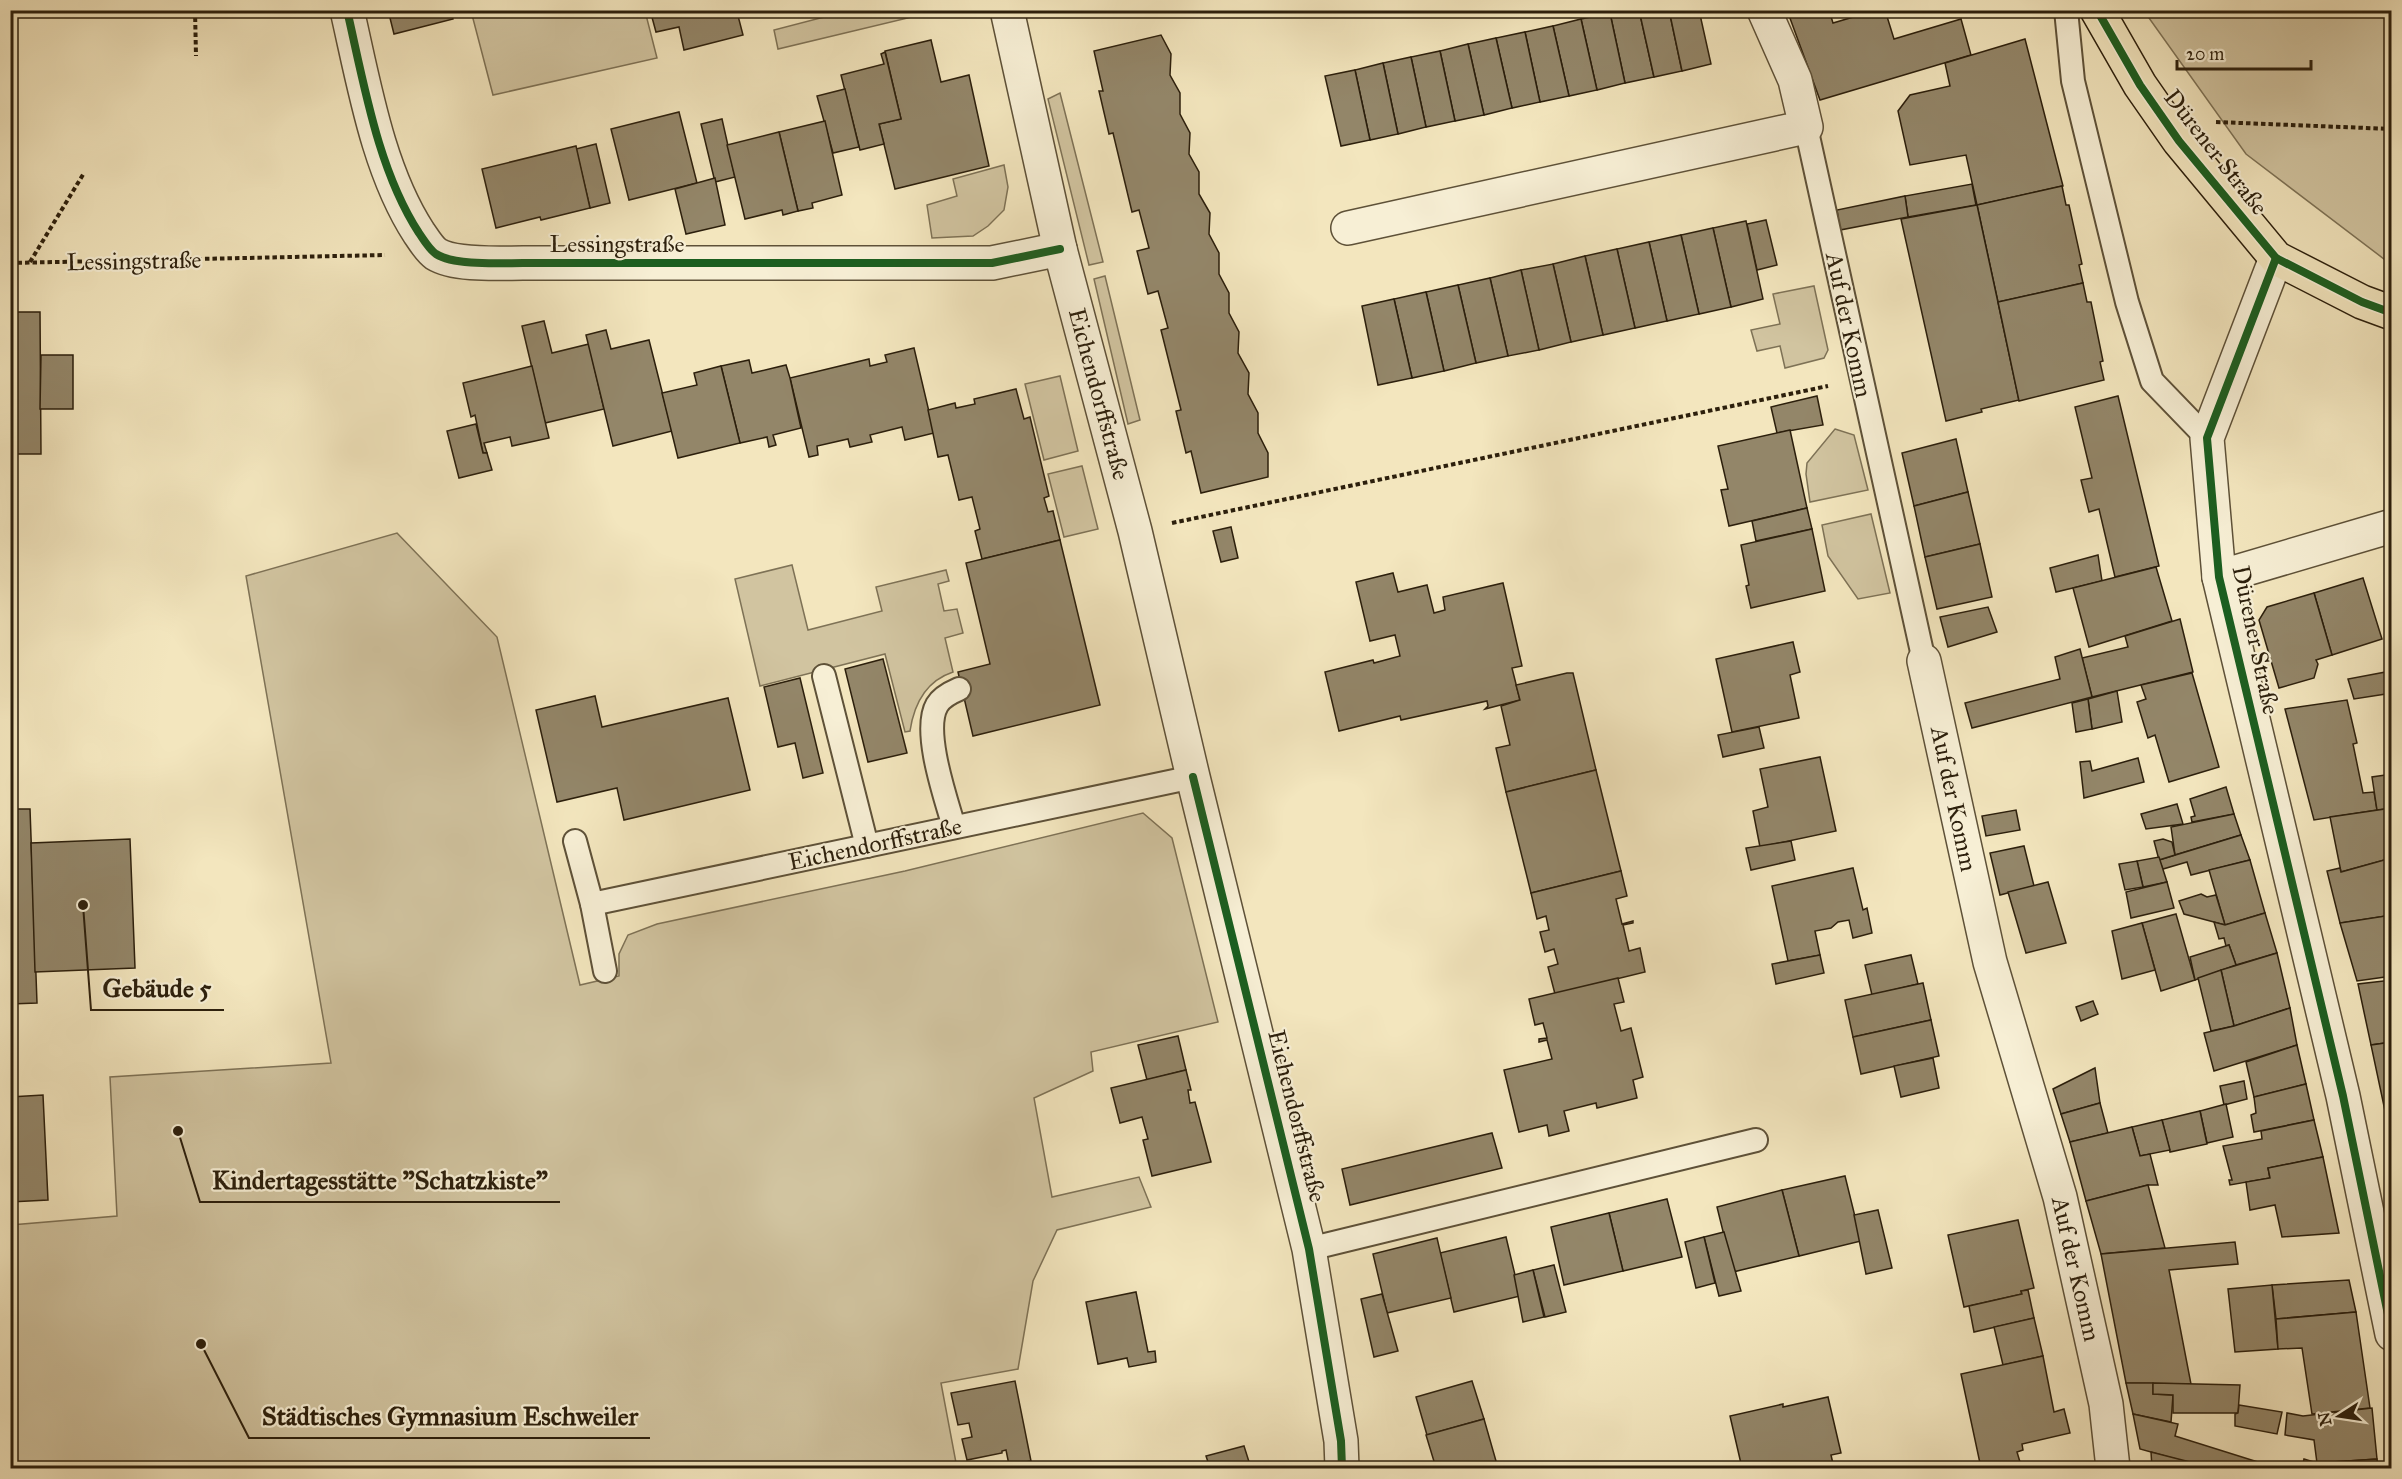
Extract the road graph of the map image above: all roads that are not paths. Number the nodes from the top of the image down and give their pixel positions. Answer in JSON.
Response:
{"nodes":[{"id":1,"x":347,"y":10,"type":"edge"},
{"id":2,"x":1007,"y":10,"type":"edge"},
{"id":3,"x":1764,"y":10,"type":"edge"},
{"id":4,"x":2066,"y":10,"type":"edge"},
{"id":5,"x":2097,"y":10,"type":"edge"},
{"id":6,"x":1806,"y":127,"type":"junction"},
{"id":7,"x":1348,"y":228,"type":"dead end"},
{"id":8,"x":1060,"y":249,"type":"junction"},
{"id":9,"x":2276,"y":258,"type":"junction"},
{"id":10,"x":2391,"y":313,"type":"edge"},
{"id":11,"x":2207,"y":438,"type":"junction"},
{"id":12,"x":2391,"y":526,"type":"edge"},
{"id":13,"x":2219,"y":577,"type":"junction"},
{"id":14,"x":1924,"y":661,"type":"joint"},
{"id":15,"x":824,"y":676,"type":"dead end"},
{"id":16,"x":959,"y":690,"type":"dead end"},
{"id":17,"x":1192,"y":777,"type":"junction"},
{"id":18,"x":954,"y":828,"type":"junction"},
{"id":19,"x":575,"y":841,"type":"dead end"},
{"id":20,"x":867,"y":846,"type":"junction"},
{"id":21,"x":592,"y":904,"type":"junction"},
{"id":22,"x":605,"y":971,"type":"dead end"},
{"id":23,"x":1756,"y":1140,"type":"dead end"},
{"id":24,"x":1310,"y":1249,"type":"junction"},
{"id":25,"x":2391,"y":1334,"type":"edge"},
{"id":26,"x":1342,"y":1468,"type":"edge"},
{"id":27,"x":2113,"y":1468,"type":"edge"}],
"edges":[{"from":1,"to":8,"type":"street","name":"Lessingstraße"},
{"from":2,"to":8,"type":"street","name":"Eichendorffstraße"},
{"from":3,"to":6,"type":"street","name":"Auf der Komm"},
{"from":4,"to":11,"type":"lane"},
{"from":5,"to":9,"type":"main road","name":"Dürener Straße"},
{"from":6,"to":7,"type":"street"},
{"from":6,"to":14,"type":"lane","name":"Auf der Komm"},
{"from":8,"to":17,"type":"street","name":"Eichendorffstraße"},
{"from":9,"to":10,"type":"main road"},
{"from":9,"to":11,"type":"street","name":"Dürener Straße"},
{"from":11,"to":13,"type":"street","name":"Dürener Straße"},
{"from":12,"to":13,"type":"street"},
{"from":13,"to":25,"type":"street","name":"Dürener Straße"},
{"from":14,"to":27,"type":"street","name":"Auf der Komm"},
{"from":15,"to":20,"type":"lane"},
{"from":16,"to":18,"type":"lane"},
{"from":17,"to":18,"type":"lane","name":"Eichendorffstraße"},
{"from":17,"to":24,"type":"street","name":"Eichendorffstraße"},
{"from":18,"to":20,"type":"lane","name":"Eichendorffstraße"},
{"from":19,"to":21,"type":"lane"},
{"from":20,"to":21,"type":"lane","name":"Eichendorffstraße"},
{"from":21,"to":22,"type":"lane"},
{"from":23,"to":24,"type":"lane"},
{"from":24,"to":26,"type":"street","name":"Eichendorffstraße"}]}
